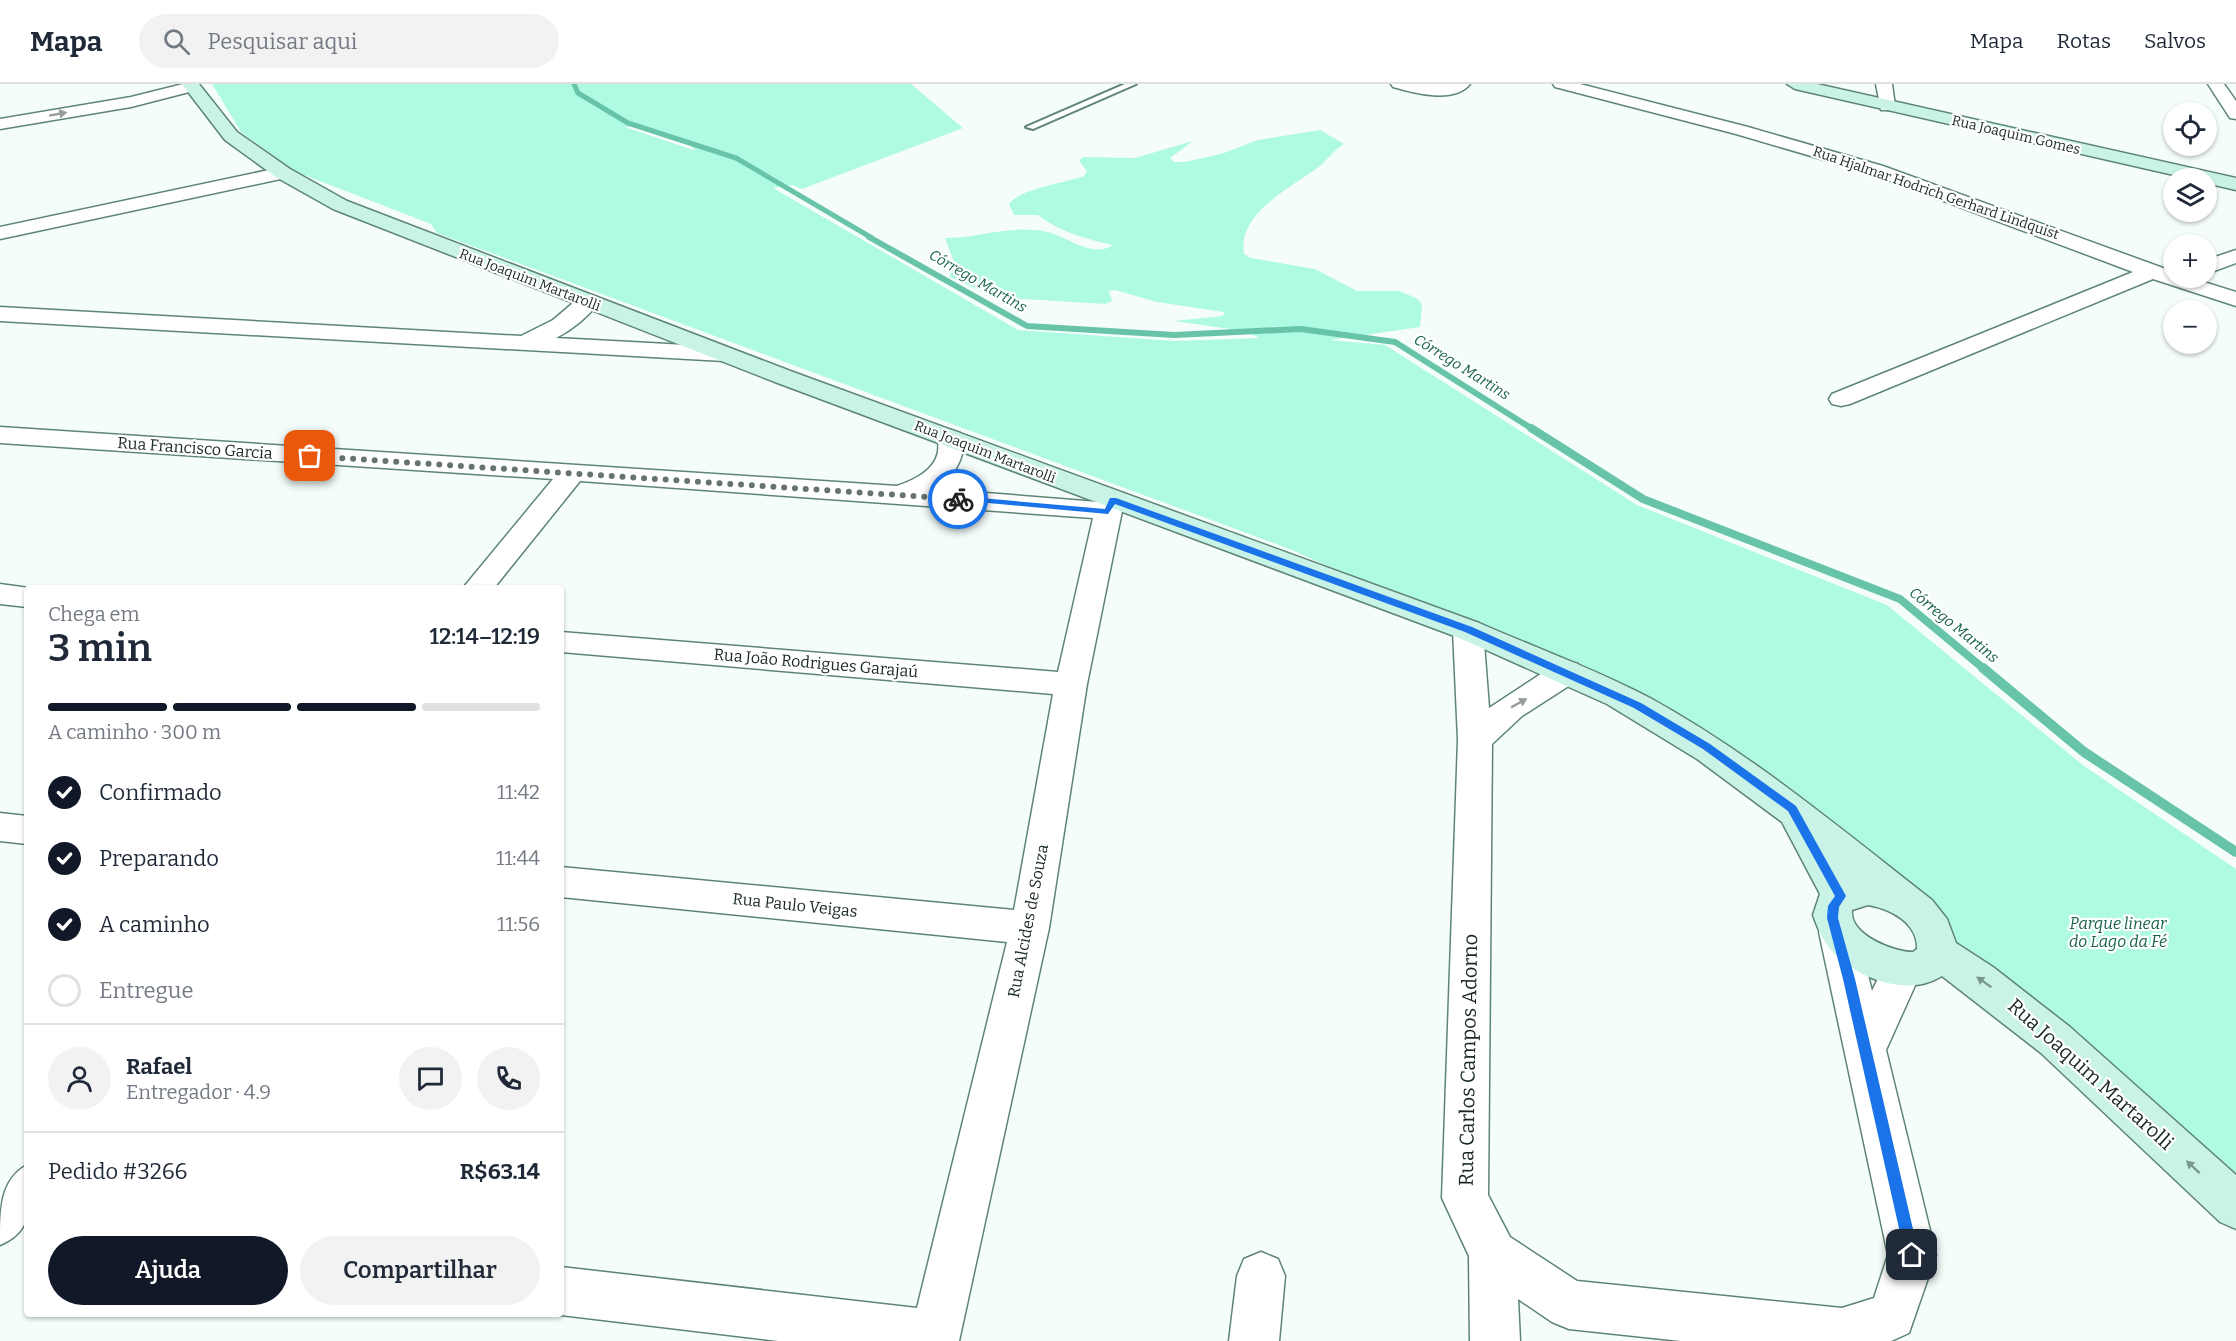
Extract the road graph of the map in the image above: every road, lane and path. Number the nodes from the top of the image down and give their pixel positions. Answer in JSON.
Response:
{"nodes":[{"id":1,"x":1132,"y":84,"type":"edge"},
{"id":2,"x":1399,"y":84,"type":"edge"},
{"id":3,"x":1462,"y":84,"type":"edge"},
{"id":4,"x":1562,"y":84,"type":"edge"},
{"id":5,"x":1795,"y":84,"type":"edge"},
{"id":6,"x":1884,"y":84,"type":"edge"},
{"id":7,"x":2216,"y":84,"type":"edge"},
{"id":8,"x":191,"y":86,"type":"edge"},
{"id":9,"x":1887,"y":106,"type":"junction"},
{"id":10,"x":2236,"y":114,"type":"edge"},
{"id":11,"x":0,"y":124,"type":"edge"},
{"id":12,"x":1030,"y":127,"type":"dead end"},
{"id":13,"x":283,"y":174,"type":"junction"},
{"id":14,"x":2236,"y":184,"type":"edge"},
{"id":15,"x":0,"y":233,"type":"edge"},
{"id":16,"x":2236,"y":256,"type":"edge"},
{"id":17,"x":2217,"y":264,"type":"edge"},
{"id":18,"x":2163,"y":275,"type":"edge"},
{"id":19,"x":2163,"y":277,"type":"edge"},
{"id":20,"x":2204,"y":288,"type":"edge"},
{"id":21,"x":2236,"y":298,"type":"edge"},
{"id":22,"x":588,"y":302,"type":"junction"},
{"id":23,"x":0,"y":314,"type":"edge"},
{"id":24,"x":34,"y":316,"type":"junction"},
{"id":25,"x":0,"y":338,"type":"edge"},
{"id":26,"x":525,"y":343,"type":"junction"},
{"id":27,"x":724,"y":354,"type":"junction"},
{"id":28,"x":1841,"y":399,"type":"dead end"},
{"id":29,"x":0,"y":435,"type":"edge"},
{"id":30,"x":951,"y":438,"type":"junction"},
{"id":31,"x":572,"y":474,"type":"junction"},
{"id":32,"x":899,"y":494,"type":"junction"},
{"id":33,"x":1110,"y":506,"type":"junction"},
{"id":34,"x":480,"y":585,"type":"edge"},
{"id":35,"x":0,"y":594,"type":"edge"},
{"id":36,"x":24,"y":597,"type":"edge"},
{"id":37,"x":1468,"y":630,"type":"junction"},
{"id":38,"x":564,"y":642,"type":"edge"},
{"id":39,"x":1567,"y":672,"type":"junction"},
{"id":40,"x":1071,"y":684,"type":"junction"},
{"id":41,"x":1475,"y":740,"type":"junction"},
{"id":42,"x":1792,"y":808,"type":"junction"},
{"id":43,"x":0,"y":827,"type":"edge"},
{"id":44,"x":24,"y":830,"type":"edge"},
{"id":45,"x":564,"y":882,"type":"edge"},
{"id":46,"x":1904,"y":900,"type":"junction"},
{"id":47,"x":1839,"y":914,"type":"junction"},
{"id":48,"x":1030,"y":928,"type":"junction"},
{"id":49,"x":1920,"y":961,"type":"junction"},
{"id":50,"x":1866,"y":1048,"type":"junction"},
{"id":51,"x":24,"y":1191,"type":"edge"},
{"id":52,"x":2236,"y":1206,"type":"edge"},
{"id":53,"x":0,"y":1223,"type":"edge"},
{"id":54,"x":24,"y":1227,"type":"edge"},
{"id":55,"x":1493,"y":1254,"type":"junction"},
{"id":56,"x":1262,"y":1276,"type":"dead end"},
{"id":57,"x":564,"y":1291,"type":"edge"},
{"id":58,"x":935,"y":1338,"type":"edge"},
{"id":59,"x":1254,"y":1341,"type":"edge"},
{"id":60,"x":1495,"y":1341,"type":"edge"}],
"edges":[{"from":1,"to":12,"type":"lane"},
{"from":2,"to":3,"type":"street"},
{"from":4,"to":18,"type":"street","name":"Rua Hjalmar Hodrich Gerhard Lindquist"},
{"from":5,"to":9,"type":"street","name":"Rua Joaquim Gomes"},
{"from":6,"to":9,"type":"street"},
{"from":7,"to":10,"type":"street"},
{"from":11,"to":8,"type":"street","one_way":true},
{"from":8,"to":13,"type":"street","name":"Rua Joaquim Martarolli"},
{"from":9,"to":14,"type":"street","name":"Rua Joaquim Gomes"},
{"from":13,"to":15,"type":"street"},
{"from":13,"to":22,"type":"street","name":"Rua Joaquim Martarolli"},
{"from":16,"to":17,"type":"street"},
{"from":19,"to":28,"type":"street"},
{"from":20,"to":21,"type":"street","name":"Rua Hjalmar Hodrich Gerhard Lindquist"},
{"from":22,"to":26,"type":"street"},
{"from":22,"to":27,"type":"street","name":"Rua Joaquim Martarolli"},
{"from":23,"to":24,"type":"street"},
{"from":24,"to":25,"type":"street"},
{"from":24,"to":26,"type":"street"},
{"from":26,"to":27,"type":"street"},
{"from":27,"to":30,"type":"street","name":"Rua Joaquim Martarolli"},
{"from":29,"to":31,"type":"street","name":"Rua Francisco Garcia"},
{"from":30,"to":32,"type":"street"},
{"from":30,"to":33,"type":"street","name":"Rua Joaquim Martarolli"},
{"from":31,"to":32,"type":"street","name":"Rua Francisco Garcia"},
{"from":31,"to":34,"type":"street"},
{"from":32,"to":33,"type":"street","name":"Rua Francisco Garcia"},
{"from":33,"to":37,"type":"street","name":"Rua Joaquim Martarolli"},
{"from":33,"to":40,"type":"street","name":"Rua Alcides de Souza"},
{"from":35,"to":36,"type":"street"},
{"from":37,"to":39,"type":"street","name":"Rua Joaquim Martarolli"},
{"from":37,"to":41,"type":"street","name":"Rua Carlos Campos Adorno"},
{"from":38,"to":40,"type":"street","name":"Rua João Rodrigues Garajaú"},
{"from":41,"to":39,"type":"street","one_way":true},
{"from":39,"to":42,"type":"street","name":"Rua Joaquim Martarolli"},
{"from":40,"to":48,"type":"street","name":"Rua Alcides de Souza"},
{"from":41,"to":55,"type":"street","name":"Rua Carlos Campos Adorno"},
{"from":42,"to":46,"type":"street","name":"Rua Joaquim Martarolli"},
{"from":42,"to":47,"type":"street","name":"Rua Joaquim Martarolli"},
{"from":43,"to":44,"type":"street"},
{"from":45,"to":48,"type":"street","name":"Rua Paulo Veigas"},
{"from":46,"to":47,"type":"street"},
{"from":46,"to":49,"type":"street"},
{"from":47,"to":49,"type":"street"},
{"from":47,"to":50,"type":"street","name":"Rua Carlos Campos Adorno"},
{"from":48,"to":58,"type":"street","name":"Rua Alcides de Souza"},
{"from":49,"to":50,"type":"street"},
{"from":52,"to":49,"type":"street","name":"Rua Joaquim Martarolli","one_way":true},
{"from":50,"to":55,"type":"street","name":"Rua Carlos Campos Adorno"},
{"from":51,"to":53,"type":"street"},
{"from":53,"to":54,"type":"street"},
{"from":55,"to":60,"type":"street"},
{"from":56,"to":59,"type":"street"},
{"from":57,"to":58,"type":"street"}]}
